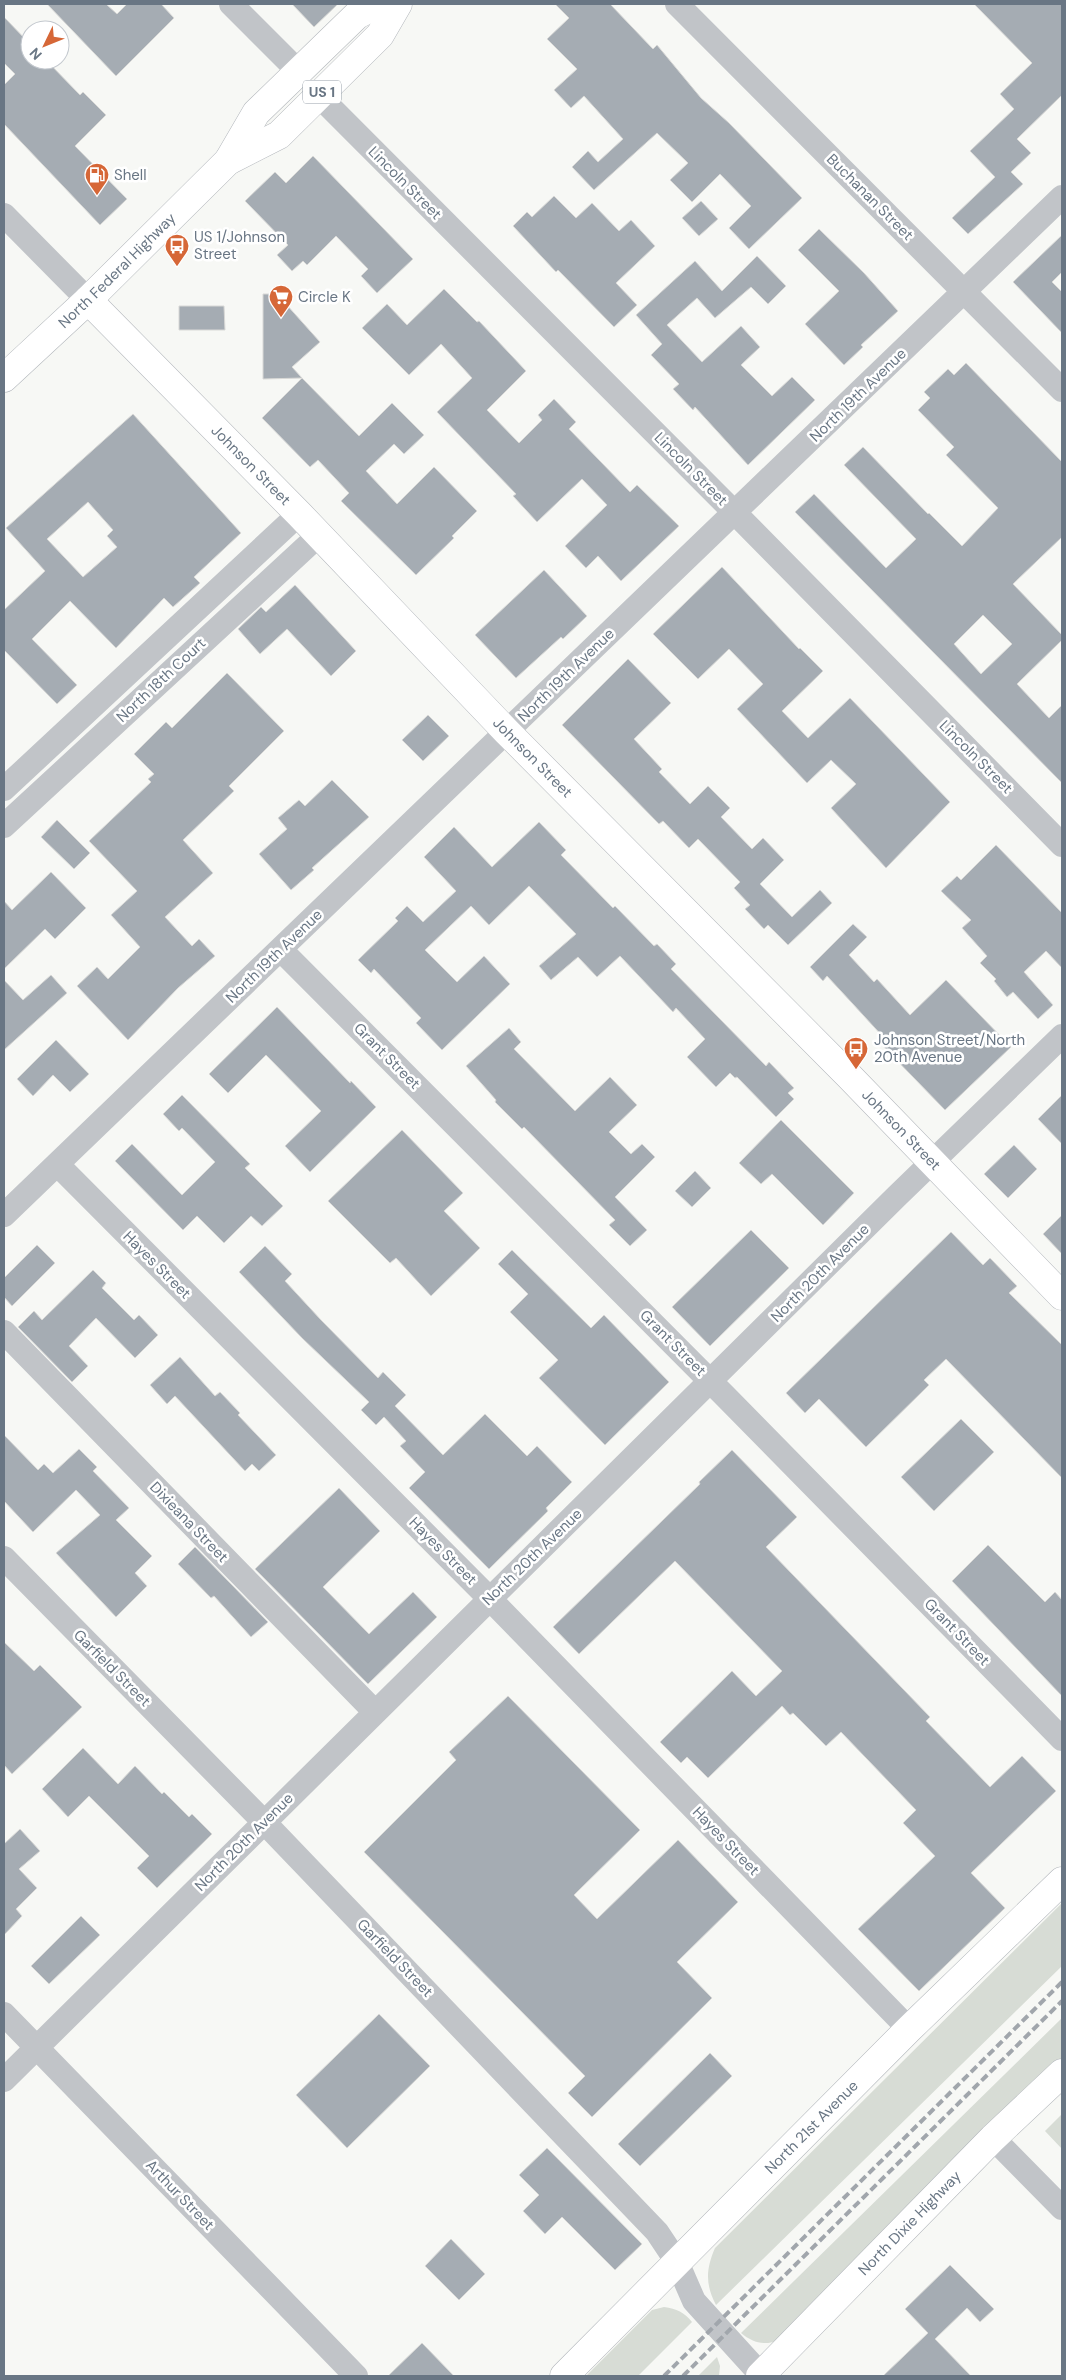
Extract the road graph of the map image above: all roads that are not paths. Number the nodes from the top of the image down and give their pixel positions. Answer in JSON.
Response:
{"nodes":[{"id":1,"x":231,"y":4,"type":"edge"},
{"id":2,"x":378,"y":4,"type":"edge"},
{"id":3,"x":398,"y":4,"type":"edge"},
{"id":4,"x":677,"y":4,"type":"edge"},
{"id":5,"x":299,"y":72,"type":"junction"},
{"id":6,"x":318,"y":96,"type":"junction"},
{"id":7,"x":228,"y":161,"type":"junction"},
{"id":8,"x":1062,"y":197,"type":"edge"},
{"id":9,"x":4,"y":216,"type":"edge"},
{"id":10,"x":966,"y":292,"type":"junction"},
{"id":11,"x":88,"y":300,"type":"junction"},
{"id":12,"x":4,"y":378,"type":"edge"},
{"id":13,"x":1062,"y":390,"type":"edge"},
{"id":14,"x":735,"y":513,"type":"junction"},
{"id":15,"x":299,"y":514,"type":"junction"},
{"id":16,"x":319,"y":535,"type":"junction"},
{"id":17,"x":507,"y":732,"type":"junction"},
{"id":18,"x":4,"y":789,"type":"edge"},
{"id":19,"x":4,"y":826,"type":"edge"},
{"id":20,"x":1062,"y":845,"type":"edge"},
{"id":21,"x":282,"y":950,"type":"junction"},
{"id":22,"x":1062,"y":1036,"type":"edge"},
{"id":23,"x":932,"y":1162,"type":"junction"},
{"id":24,"x":57,"y":1164,"type":"junction"},
{"id":25,"x":4,"y":1215,"type":"edge"},
{"id":26,"x":1062,"y":1296,"type":"edge"},
{"id":27,"x":4,"y":1332,"type":"edge"},
{"id":28,"x":711,"y":1382,"type":"junction"},
{"id":29,"x":4,"y":1558,"type":"edge"},
{"id":30,"x":489,"y":1598,"type":"junction"},
{"id":31,"x":375,"y":1712,"type":"junction"},
{"id":32,"x":1062,"y":1739,"type":"edge"},
{"id":33,"x":264,"y":1822,"type":"junction"},
{"id":34,"x":1062,"y":1881,"type":"edge"},
{"id":35,"x":4,"y":2014,"type":"edge"},
{"id":36,"x":909,"y":2029,"type":"junction"},
{"id":37,"x":36,"y":2048,"type":"junction"},
{"id":38,"x":1062,"y":2073,"type":"edge"},
{"id":39,"x":4,"y":2080,"type":"edge"},
{"id":40,"x":993,"y":2138,"type":"junction"},
{"id":41,"x":1062,"y":2208,"type":"edge"},
{"id":42,"x":677,"y":2262,"type":"junction"},
{"id":43,"x":356,"y":2376,"type":"edge"},
{"id":44,"x":564,"y":2376,"type":"edge"},
{"id":45,"x":761,"y":2376,"type":"edge"}],
"edges":[{"from":1,"to":5,"type":"street"},
{"from":2,"to":5,"type":"main road","name":"North Federal Highway","number":"US 1"},
{"from":3,"to":6,"type":"main road","name":"North Federal Highway","number":"US 1"},
{"from":4,"to":10,"type":"street","name":"Buchanan Street"},
{"from":5,"to":7,"type":"main road","name":"North Federal Highway","number":"US 1"},
{"from":6,"to":7,"type":"main road","name":"North Federal Highway","number":"US 1"},
{"from":6,"to":14,"type":"street","name":"Lincoln Street"},
{"from":7,"to":11,"type":"main road","name":"North Federal Highway","number":"US 1"},
{"from":8,"to":10,"type":"street","name":"North 19th Avenue"},
{"from":9,"to":11,"type":"street","name":"Johnson Street"},
{"from":10,"to":13,"type":"street","name":"Buchanan Street"},
{"from":10,"to":14,"type":"street","name":"North 19th Avenue"},
{"from":11,"to":12,"type":"main road","name":"North Federal Highway","number":"US 1"},
{"from":11,"to":15,"type":"main road","name":"Johnson Street"},
{"from":14,"to":17,"type":"street","name":"North 19th Avenue"},
{"from":14,"to":20,"type":"street","name":"Lincoln Street"},
{"from":15,"to":16,"type":"main road","name":"Johnson Street"},
{"from":15,"to":18,"type":"street","name":"North 18th Court"},
{"from":16,"to":17,"type":"main road","name":"Johnson Street"},
{"from":16,"to":19,"type":"street","name":"North 18th Court"},
{"from":17,"to":21,"type":"street","name":"North 19th Avenue"},
{"from":17,"to":23,"type":"main road","name":"Johnson Street"},
{"from":21,"to":24,"type":"street","name":"North 19th Avenue"},
{"from":21,"to":28,"type":"street","name":"Grant Street"},
{"from":22,"to":23,"type":"street","name":"North 20th Avenue"},
{"from":23,"to":26,"type":"main road","name":"Johnson Street"},
{"from":23,"to":28,"type":"street","name":"North 20th Avenue"},
{"from":24,"to":25,"type":"street","name":"North 19th Avenue"},
{"from":24,"to":30,"type":"street","name":"Hayes Street"},
{"from":27,"to":31,"type":"street","name":"Dixieana Street"},
{"from":28,"to":30,"type":"street","name":"North 20th Avenue"},
{"from":28,"to":32,"type":"street","name":"Grant Street"},
{"from":29,"to":33,"type":"street","name":"Garfield Street"},
{"from":30,"to":31,"type":"street","name":"North 20th Avenue"},
{"from":30,"to":36,"type":"street","name":"Hayes Street"},
{"from":31,"to":33,"type":"street","name":"North 20th Avenue"},
{"from":33,"to":37,"type":"street","name":"North 20th Avenue"},
{"from":33,"to":42,"type":"street","name":"Garfield Street"},
{"from":34,"to":36,"type":"main road","name":"North 21st Avenue"},
{"from":35,"to":37,"type":"street","name":"Arthur Street"},
{"from":36,"to":42,"type":"main road","name":"North 21st Avenue"},
{"from":37,"to":39,"type":"street","name":"North 20th Avenue"},
{"from":37,"to":43,"type":"street","name":"Arthur Street"},
{"from":38,"to":40,"type":"main road","name":"North Dixie Highway"},
{"from":40,"to":41,"type":"street"},
{"from":40,"to":45,"type":"main road","name":"North Dixie Highway"},
{"from":42,"to":44,"type":"main road","name":"North 21st Avenue"},
{"from":42,"to":45,"type":"street","name":"Garfield Street"}]}
